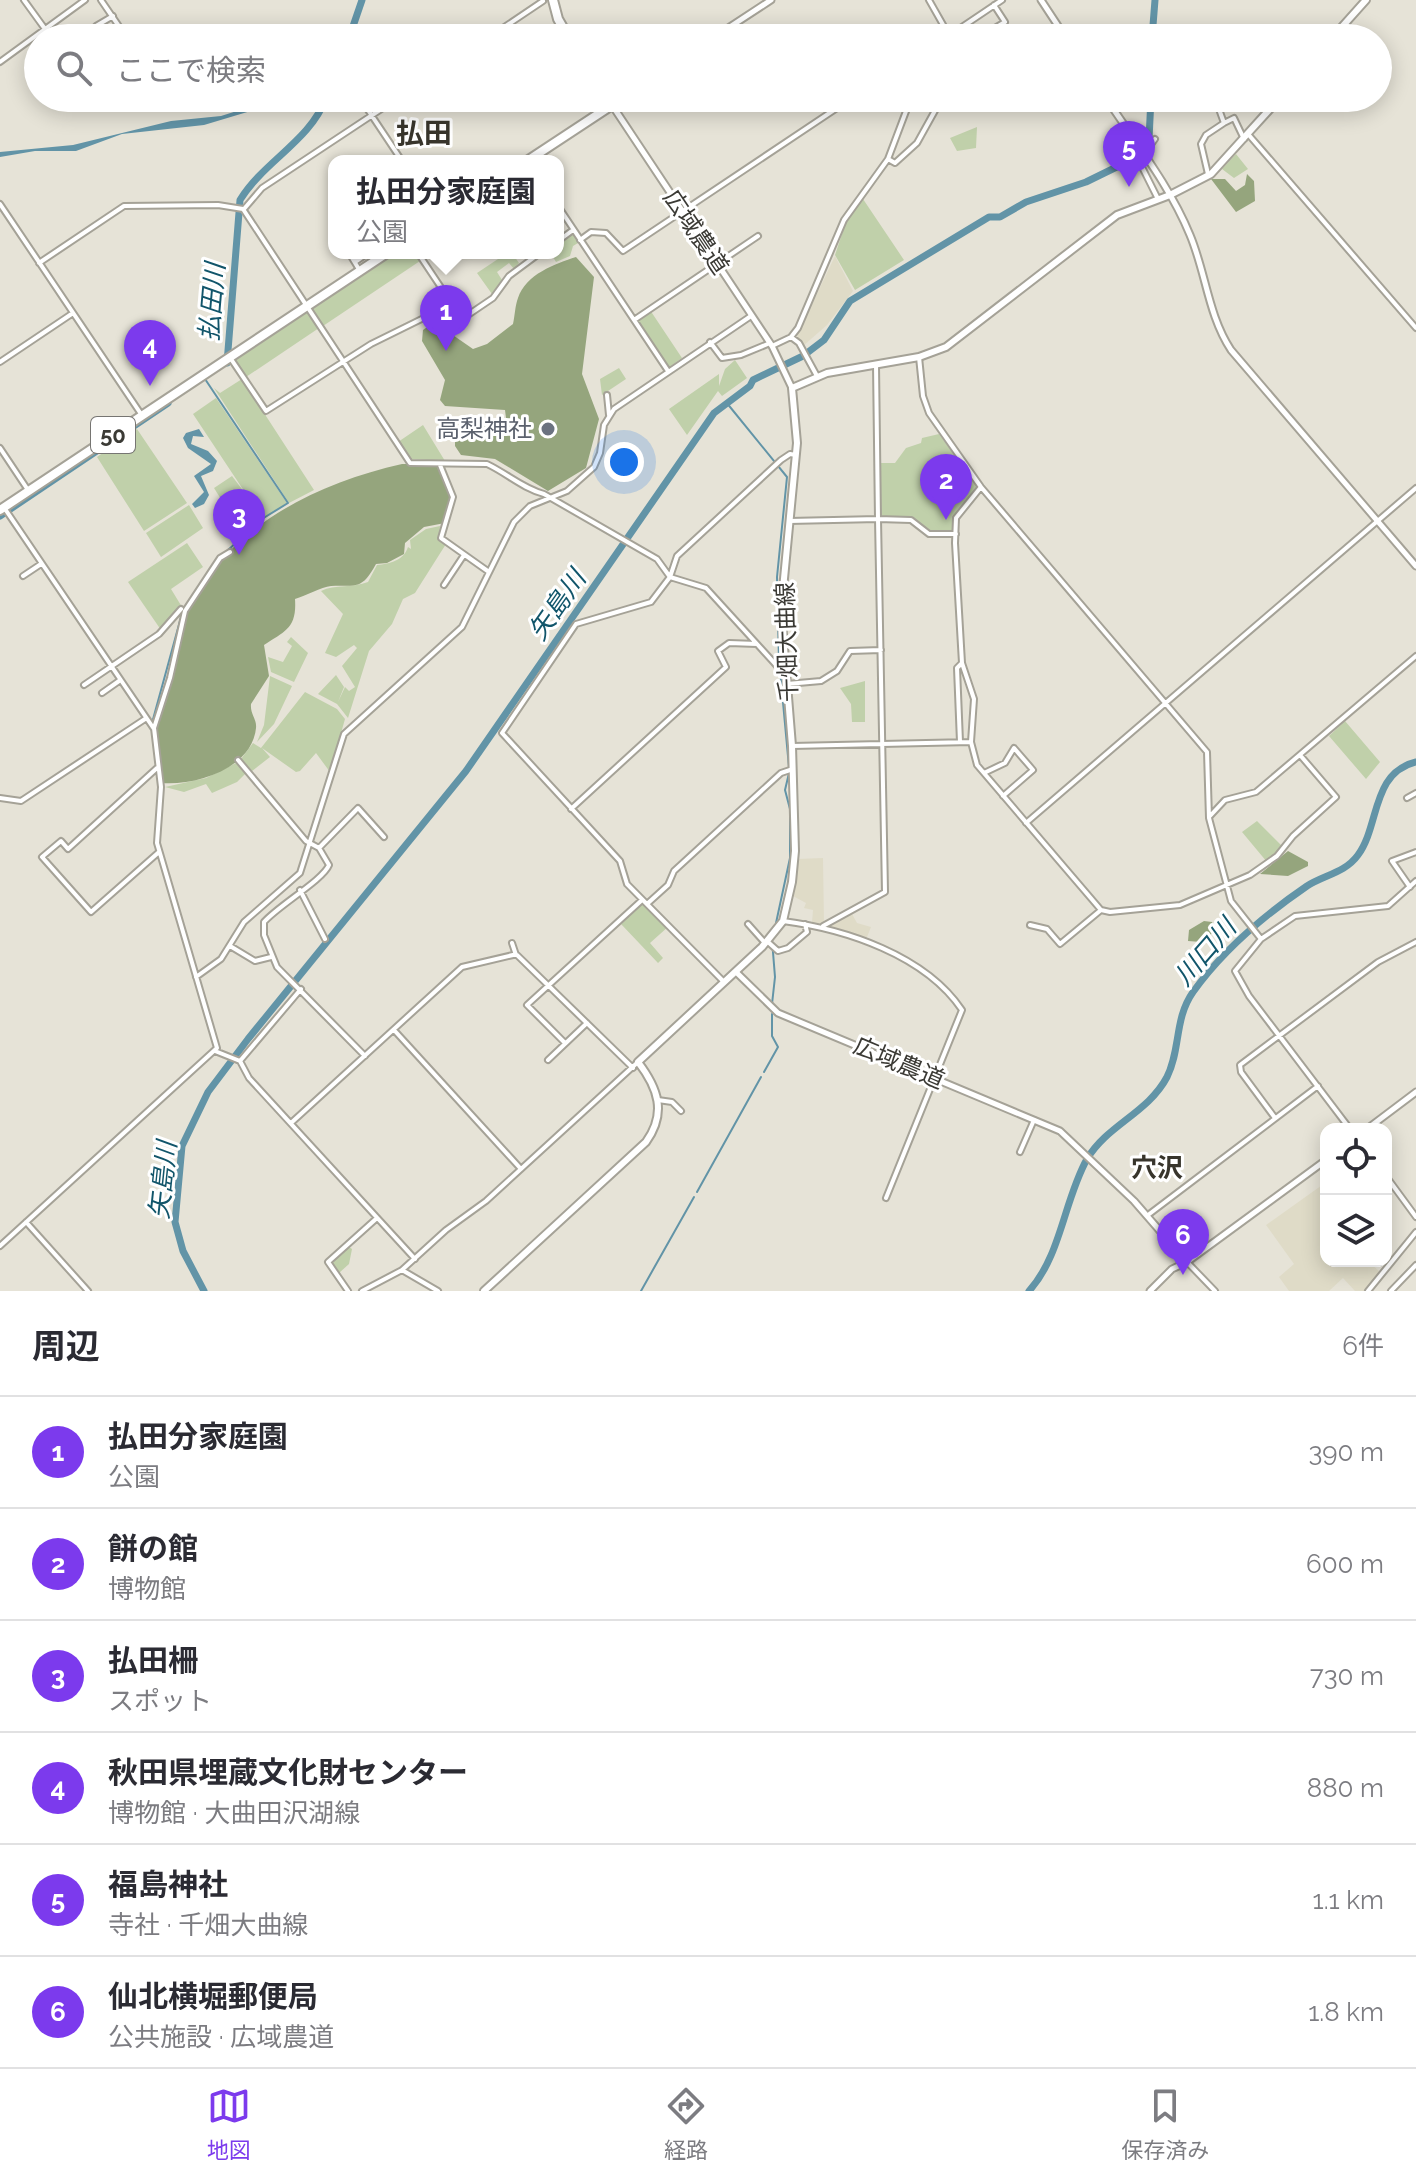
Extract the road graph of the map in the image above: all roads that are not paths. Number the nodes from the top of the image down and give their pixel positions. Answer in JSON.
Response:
{"nodes":[{"id":1,"x":24,"y":0,"type":"edge"},
{"id":2,"x":85,"y":0,"type":"edge"},
{"id":3,"x":101,"y":0,"type":"edge"},
{"id":4,"x":543,"y":0,"type":"edge"},
{"id":5,"x":771,"y":0,"type":"edge"},
{"id":6,"x":929,"y":0,"type":"edge"},
{"id":7,"x":1002,"y":0,"type":"edge"},
{"id":8,"x":1041,"y":0,"type":"edge"},
{"id":9,"x":1366,"y":0,"type":"edge"},
{"id":10,"x":554,"y":4,"type":"edge"},
{"id":11,"x":994,"y":5,"type":"junction"},
{"id":12,"x":113,"y":16,"type":"junction"},
{"id":13,"x":41,"y":24,"type":"edge"},
{"id":14,"x":52,"y":24,"type":"edge"},
{"id":15,"x":99,"y":24,"type":"edge"},
{"id":16,"x":118,"y":24,"type":"edge"},
{"id":17,"x":508,"y":24,"type":"edge"},
{"id":18,"x":563,"y":24,"type":"edge"},
{"id":19,"x":734,"y":24,"type":"edge"},
{"id":20,"x":943,"y":24,"type":"edge"},
{"id":21,"x":969,"y":24,"type":"edge"},
{"id":22,"x":1002,"y":24,"type":"edge"},
{"id":23,"x":1057,"y":24,"type":"edge"},
{"id":24,"x":1345,"y":24,"type":"edge"},
{"id":25,"x":24,"y":44,"type":"edge"},
{"id":26,"x":0,"y":62,"type":"edge"},
{"id":27,"x":370,"y":112,"type":"edge"},
{"id":28,"x":377,"y":112,"type":"edge"},
{"id":29,"x":594,"y":112,"type":"edge"},
{"id":30,"x":616,"y":112,"type":"edge"},
{"id":31,"x":831,"y":112,"type":"edge"},
{"id":32,"x":906,"y":112,"type":"edge"},
{"id":33,"x":934,"y":112,"type":"edge"},
{"id":34,"x":1115,"y":112,"type":"edge"},
{"id":35,"x":1220,"y":112,"type":"edge"},
{"id":36,"x":1268,"y":112,"type":"edge"},
{"id":37,"x":372,"y":115,"type":"junction"},
{"id":38,"x":1224,"y":123,"type":"junction"},
{"id":39,"x":1246,"y":136,"type":"junction"},
{"id":40,"x":1155,"y":139,"type":"dead end"},
{"id":41,"x":398,"y":155,"type":"edge"},
{"id":42,"x":536,"y":155,"type":"edge"},
{"id":43,"x":1144,"y":156,"type":"junction"},
{"id":44,"x":888,"y":159,"type":"junction"},
{"id":45,"x":1208,"y":176,"type":"junction"},
{"id":46,"x":1170,"y":195,"type":"junction"},
{"id":47,"x":1158,"y":199,"type":"junction"},
{"id":48,"x":1,"y":208,"type":"edge"},
{"id":49,"x":244,"y":209,"type":"junction"},
{"id":50,"x":682,"y":211,"type":"junction"},
{"id":51,"x":564,"y":216,"type":"edge"},
{"id":52,"x":573,"y":230,"type":"junction"},
{"id":53,"x":758,"y":236,"type":"dead end"},
{"id":54,"x":564,"y":237,"type":"edge"},
{"id":55,"x":580,"y":240,"type":"junction"},
{"id":56,"x":353,"y":259,"type":"edge"},
{"id":57,"x":359,"y":259,"type":"edge"},
{"id":58,"x":378,"y":259,"type":"edge"},
{"id":59,"x":422,"y":259,"type":"edge"},
{"id":60,"x":532,"y":259,"type":"edge"},
{"id":61,"x":355,"y":262,"type":"junction"},
{"id":62,"x":39,"y":263,"type":"junction"},
{"id":63,"x":717,"y":263,"type":"junction"},
{"id":64,"x":360,"y":271,"type":"junction"},
{"id":65,"x":452,"y":304,"type":"junction"},
{"id":66,"x":308,"y":306,"type":"junction"},
{"id":67,"x":73,"y":313,"type":"junction"},
{"id":68,"x":751,"y":316,"type":"junction"},
{"id":69,"x":633,"y":320,"type":"junction"},
{"id":70,"x":1416,"y":328,"type":"edge"},
{"id":71,"x":791,"y":337,"type":"junction"},
{"id":72,"x":710,"y":342,"type":"junction"},
{"id":73,"x":771,"y":345,"type":"junction"},
{"id":74,"x":919,"y":357,"type":"junction"},
{"id":75,"x":229,"y":358,"type":"junction"},
{"id":76,"x":0,"y":362,"type":"edge"},
{"id":77,"x":344,"y":362,"type":"junction"},
{"id":78,"x":876,"y":365,"type":"junction"},
{"id":79,"x":668,"y":371,"type":"junction"},
{"id":80,"x":817,"y":376,"type":"junction"},
{"id":81,"x":792,"y":388,"type":"junction"},
{"id":82,"x":607,"y":395,"type":"dead end"},
{"id":83,"x":609,"y":415,"type":"junction"},
{"id":84,"x":142,"y":416,"type":"junction"},
{"id":85,"x":0,"y":448,"type":"edge"},
{"id":86,"x":796,"y":455,"type":"junction"},
{"id":87,"x":439,"y":464,"type":"junction"},
{"id":88,"x":981,"y":487,"type":"junction"},
{"id":89,"x":1416,"y":488,"type":"edge"},
{"id":90,"x":29,"y":492,"type":"junction"},
{"id":91,"x":547,"y":496,"type":"junction"},
{"id":92,"x":4,"y":510,"type":"edge"},
{"id":93,"x":878,"y":519,"type":"junction"},
{"id":94,"x":789,"y":521,"type":"junction"},
{"id":95,"x":1378,"y":521,"type":"junction"},
{"id":96,"x":956,"y":534,"type":"junction"},
{"id":97,"x":230,"y":552,"type":"dead end"},
{"id":98,"x":464,"y":555,"type":"junction"},
{"id":99,"x":42,"y":564,"type":"junction"},
{"id":100,"x":1416,"y":566,"type":"edge"},
{"id":101,"x":489,"y":572,"type":"junction"},
{"id":102,"x":23,"y":576,"type":"dead end"},
{"id":103,"x":670,"y":577,"type":"junction"},
{"id":104,"x":444,"y":585,"type":"dead end"},
{"id":105,"x":181,"y":609,"type":"dead end"},
{"id":106,"x":757,"y":644,"type":"junction"},
{"id":107,"x":881,"y":650,"type":"junction"},
{"id":108,"x":1416,"y":656,"type":"edge"},
{"id":109,"x":962,"y":663,"type":"junction"},
{"id":110,"x":786,"y":666,"type":"junction"},
{"id":111,"x":110,"y":667,"type":"junction"},
{"id":112,"x":119,"y":681,"type":"junction"},
{"id":113,"x":787,"y":684,"type":"junction"},
{"id":114,"x":84,"y":685,"type":"dead end"},
{"id":115,"x":102,"y":693,"type":"dead end"},
{"id":116,"x":1165,"y":703,"type":"junction"},
{"id":117,"x":145,"y":719,"type":"junction"},
{"id":118,"x":154,"y":729,"type":"junction"},
{"id":119,"x":960,"y":742,"type":"junction"},
{"id":120,"x":971,"y":742,"type":"junction"},
{"id":121,"x":884,"y":744,"type":"junction"},
{"id":122,"x":792,"y":746,"type":"junction"},
{"id":123,"x":1300,"y":755,"type":"junction"},
{"id":124,"x":238,"y":760,"type":"dead end"},
{"id":125,"x":157,"y":768,"type":"junction"},
{"id":126,"x":793,"y":769,"type":"junction"},
{"id":127,"x":984,"y":773,"type":"junction"},
{"id":128,"x":1416,"y":793,"type":"edge"},
{"id":129,"x":1003,"y":796,"type":"junction"},
{"id":130,"x":0,"y":798,"type":"edge"},
{"id":131,"x":1407,"y":798,"type":"dead end"},
{"id":132,"x":571,"y":809,"type":"junction"},
{"id":133,"x":1209,"y":818,"type":"junction"},
{"id":134,"x":1026,"y":823,"type":"junction"},
{"id":135,"x":384,"y":837,"type":"dead end"},
{"id":136,"x":310,"y":843,"type":"junction"},
{"id":137,"x":319,"y":848,"type":"junction"},
{"id":138,"x":159,"y":852,"type":"junction"},
{"id":139,"x":1416,"y":852,"type":"edge"},
{"id":140,"x":1416,"y":881,"type":"edge"},
{"id":141,"x":1228,"y":885,"type":"junction"},
{"id":142,"x":1410,"y":887,"type":"junction"},
{"id":143,"x":300,"y":890,"type":"junction"},
{"id":144,"x":644,"y":902,"type":"junction"},
{"id":145,"x":1101,"y":910,"type":"junction"},
{"id":146,"x":783,"y":921,"type":"junction"},
{"id":147,"x":748,"y":924,"type":"dead end"},
{"id":148,"x":805,"y":924,"type":"junction"},
{"id":149,"x":1030,"y":925,"type":"dead end"},
{"id":150,"x":823,"y":926,"type":"junction"},
{"id":151,"x":1258,"y":937,"type":"junction"},
{"id":152,"x":325,"y":939,"type":"dead end"},
{"id":153,"x":1416,"y":942,"type":"edge"},
{"id":154,"x":512,"y":943,"type":"dead end"},
{"id":155,"x":769,"y":944,"type":"junction"},
{"id":156,"x":230,"y":946,"type":"junction"},
{"id":157,"x":516,"y":955,"type":"junction"},
{"id":158,"x":272,"y":957,"type":"junction"},
{"id":159,"x":736,"y":972,"type":"junction"},
{"id":160,"x":196,"y":977,"type":"junction"},
{"id":161,"x":724,"y":982,"type":"junction"},
{"id":162,"x":549,"y":986,"type":"junction"},
{"id":163,"x":301,"y":989,"type":"junction"},
{"id":164,"x":587,"y":1023,"type":"junction"},
{"id":165,"x":394,"y":1030,"type":"junction"},
{"id":166,"x":1280,"y":1035,"type":"junction"},
{"id":167,"x":565,"y":1043,"type":"junction"},
{"id":168,"x":215,"y":1051,"type":"junction"},
{"id":169,"x":365,"y":1056,"type":"junction"},
{"id":170,"x":240,"y":1060,"type":"junction"},
{"id":171,"x":548,"y":1060,"type":"dead end"},
{"id":172,"x":635,"y":1065,"type":"junction"},
{"id":173,"x":936,"y":1079,"type":"junction"},
{"id":174,"x":1318,"y":1086,"type":"junction"},
{"id":175,"x":1416,"y":1092,"type":"edge"},
{"id":176,"x":658,"y":1100,"type":"junction"},
{"id":177,"x":681,"y":1111,"type":"dead end"},
{"id":178,"x":1275,"y":1118,"type":"junction"},
{"id":179,"x":1034,"y":1120,"type":"junction"},
{"id":180,"x":291,"y":1123,"type":"junction"},
{"id":181,"x":1346,"y":1123,"type":"edge"},
{"id":182,"x":1375,"y":1123,"type":"edge"},
{"id":183,"x":1020,"y":1152,"type":"dead end"},
{"id":184,"x":1320,"y":1164,"type":"edge"},
{"id":185,"x":521,"y":1169,"type":"junction"},
{"id":186,"x":1392,"y":1184,"type":"edge"},
{"id":187,"x":886,"y":1198,"type":"dead end"},
{"id":188,"x":1148,"y":1215,"type":"junction"},
{"id":189,"x":1416,"y":1217,"type":"edge"},
{"id":190,"x":377,"y":1218,"type":"junction"},
{"id":191,"x":26,"y":1222,"type":"junction"},
{"id":192,"x":1416,"y":1232,"type":"edge"},
{"id":193,"x":0,"y":1246,"type":"edge"},
{"id":194,"x":415,"y":1259,"type":"junction"},
{"id":195,"x":1187,"y":1262,"type":"junction"},
{"id":196,"x":1416,"y":1265,"type":"edge"},
{"id":197,"x":402,"y":1270,"type":"junction"},
{"id":198,"x":88,"y":1291,"type":"edge"},
{"id":199,"x":348,"y":1291,"type":"edge"},
{"id":200,"x":362,"y":1291,"type":"edge"},
{"id":201,"x":438,"y":1291,"type":"edge"},
{"id":202,"x":484,"y":1291,"type":"edge"},
{"id":203,"x":1150,"y":1291,"type":"edge"},
{"id":204,"x":1215,"y":1291,"type":"edge"},
{"id":205,"x":1368,"y":1291,"type":"edge"},
{"id":206,"x":1391,"y":1291,"type":"edge"}],
"edges":[{"from":1,"to":13,"type":"street"},
{"from":2,"to":14,"type":"street"},
{"from":3,"to":12,"type":"street"},
{"from":4,"to":10,"type":"street"},
{"from":4,"to":17,"type":"street"},
{"from":5,"to":19,"type":"street"},
{"from":6,"to":20,"type":"street"},
{"from":7,"to":11,"type":"street"},
{"from":8,"to":23,"type":"street"},
{"from":9,"to":24,"type":"main road"},
{"from":10,"to":18,"type":"main road"},
{"from":11,"to":21,"type":"street"},
{"from":11,"to":22,"type":"street"},
{"from":12,"to":15,"type":"street"},
{"from":12,"to":16,"type":"street"},
{"from":25,"to":26,"type":"street"},
{"from":27,"to":37,"type":"street"},
{"from":28,"to":37,"type":"street"},
{"from":29,"to":42,"type":"main road"},
{"from":30,"to":50,"type":"street","name":"広域農道"},
{"from":31,"to":50,"type":"street"},
{"from":32,"to":44,"type":"street"},
{"from":33,"to":44,"type":"street"},
{"from":34,"to":43,"type":"street"},
{"from":35,"to":38,"type":"street"},
{"from":36,"to":39,"type":"main road"},
{"from":37,"to":41,"type":"street"},
{"from":37,"to":49,"type":"street"},
{"from":38,"to":39,"type":"street"},
{"from":38,"to":45,"type":"street"},
{"from":39,"to":45,"type":"main road"},
{"from":39,"to":70,"type":"street"},
{"from":40,"to":43,"type":"street"},
{"from":43,"to":46,"type":"street"},
{"from":43,"to":47,"type":"street"},
{"from":44,"to":71,"type":"street"},
{"from":45,"to":46,"type":"main road"},
{"from":46,"to":47,"type":"main road"},
{"from":46,"to":95,"type":"street"},
{"from":47,"to":74,"type":"main road"},
{"from":48,"to":62,"type":"street"},
{"from":49,"to":62,"type":"street"},
{"from":49,"to":66,"type":"street"},
{"from":50,"to":55,"type":"street"},
{"from":50,"to":63,"type":"street","name":"広域農道"},
{"from":51,"to":52,"type":"street"},
{"from":52,"to":54,"type":"street"},
{"from":52,"to":55,"type":"street"},
{"from":53,"to":63,"type":"street"},
{"from":55,"to":69,"type":"street"},
{"from":56,"to":61,"type":"street"},
{"from":57,"to":61,"type":"street"},
{"from":58,"to":64,"type":"main road","number":"50"},
{"from":59,"to":65,"type":"street"},
{"from":60,"to":65,"type":"street"},
{"from":61,"to":64,"type":"street"},
{"from":62,"to":67,"type":"street"},
{"from":63,"to":68,"type":"street","name":"広域農道"},
{"from":63,"to":69,"type":"street"},
{"from":64,"to":66,"type":"main road","number":"50"},
{"from":65,"to":77,"type":"street"},
{"from":66,"to":75,"type":"main road","number":"50"},
{"from":66,"to":77,"type":"street"},
{"from":67,"to":76,"type":"street"},
{"from":67,"to":84,"type":"street"},
{"from":68,"to":72,"type":"street"},
{"from":68,"to":73,"type":"street","name":"広域農道"},
{"from":69,"to":79,"type":"street"},
{"from":71,"to":73,"type":"street"},
{"from":71,"to":80,"type":"street"},
{"from":72,"to":73,"type":"street"},
{"from":72,"to":79,"type":"street"},
{"from":73,"to":81,"type":"street","name":"広域農道"},
{"from":74,"to":78,"type":"main road"},
{"from":74,"to":88,"type":"street"},
{"from":75,"to":77,"type":"street"},
{"from":75,"to":84,"type":"main road","number":"50"},
{"from":77,"to":87,"type":"street"},
{"from":78,"to":80,"type":"main road"},
{"from":78,"to":93,"type":"street"},
{"from":79,"to":83,"type":"street"},
{"from":80,"to":81,"type":"main road"},
{"from":81,"to":86,"type":"main road","name":"千畑大曲線"},
{"from":82,"to":83,"type":"street"},
{"from":83,"to":91,"type":"street"},
{"from":84,"to":90,"type":"main road","number":"50"},
{"from":85,"to":90,"type":"street"},
{"from":86,"to":94,"type":"main road","name":"千畑大曲線"},
{"from":86,"to":103,"type":"street"},
{"from":87,"to":91,"type":"street"},
{"from":87,"to":98,"type":"street"},
{"from":88,"to":96,"type":"street"},
{"from":88,"to":116,"type":"street"},
{"from":89,"to":95,"type":"street"},
{"from":90,"to":92,"type":"main road","number":"50"},
{"from":91,"to":101,"type":"street"},
{"from":91,"to":103,"type":"street"},
{"from":92,"to":99,"type":"street"},
{"from":93,"to":94,"type":"street"},
{"from":93,"to":96,"type":"street"},
{"from":93,"to":107,"type":"street"},
{"from":94,"to":110,"type":"main road","name":"千畑大曲線"},
{"from":95,"to":100,"type":"street"},
{"from":95,"to":116,"type":"street"},
{"from":96,"to":109,"type":"street"},
{"from":97,"to":118,"type":"street"},
{"from":98,"to":101,"type":"street"},
{"from":98,"to":104,"type":"street"},
{"from":99,"to":102,"type":"street"},
{"from":99,"to":111,"type":"street"},
{"from":101,"to":136,"type":"street"},
{"from":103,"to":106,"type":"street"},
{"from":103,"to":132,"type":"street"},
{"from":105,"to":111,"type":"street"},
{"from":106,"to":110,"type":"street"},
{"from":106,"to":132,"type":"street"},
{"from":107,"to":113,"type":"street"},
{"from":107,"to":121,"type":"street"},
{"from":108,"to":123,"type":"street"},
{"from":109,"to":119,"type":"street"},
{"from":109,"to":120,"type":"street"},
{"from":110,"to":113,"type":"main road","name":"千畑大曲線"},
{"from":111,"to":112,"type":"street"},
{"from":111,"to":114,"type":"street"},
{"from":112,"to":115,"type":"street"},
{"from":112,"to":117,"type":"street"},
{"from":113,"to":122,"type":"main road","name":"千畑大曲線"},
{"from":116,"to":133,"type":"street"},
{"from":116,"to":134,"type":"street"},
{"from":117,"to":118,"type":"street"},
{"from":117,"to":130,"type":"street"},
{"from":118,"to":125,"type":"street"},
{"from":119,"to":120,"type":"street"},
{"from":119,"to":121,"type":"street"},
{"from":120,"to":127,"type":"street"},
{"from":121,"to":122,"type":"street"},
{"from":121,"to":150,"type":"street"},
{"from":122,"to":126,"type":"main road","name":"千畑大曲線"},
{"from":123,"to":133,"type":"street"},
{"from":123,"to":141,"type":"street"},
{"from":124,"to":136,"type":"street"},
{"from":125,"to":138,"type":"street"},
{"from":125,"to":138,"type":"street"},
{"from":126,"to":144,"type":"street"},
{"from":126,"to":146,"type":"main road","name":"千畑大曲線"},
{"from":127,"to":129,"type":"street"},
{"from":127,"to":129,"type":"street"},
{"from":128,"to":131,"type":"street"},
{"from":129,"to":134,"type":"street"},
{"from":132,"to":144,"type":"street"},
{"from":133,"to":141,"type":"street"},
{"from":134,"to":145,"type":"street"},
{"from":135,"to":137,"type":"street"},
{"from":136,"to":137,"type":"street"},
{"from":136,"to":156,"type":"street"},
{"from":137,"to":143,"type":"street"},
{"from":138,"to":160,"type":"street"},
{"from":139,"to":142,"type":"street"},
{"from":140,"to":142,"type":"street"},
{"from":141,"to":145,"type":"street"},
{"from":141,"to":151,"type":"street"},
{"from":142,"to":151,"type":"street"},
{"from":143,"to":152,"type":"street"},
{"from":143,"to":158,"type":"street"},
{"from":144,"to":161,"type":"street"},
{"from":144,"to":162,"type":"street"},
{"from":145,"to":149,"type":"street"},
{"from":146,"to":148,"type":"street"},
{"from":146,"to":155,"type":"main road","name":"千畑大曲線"},
{"from":147,"to":155,"type":"street"},
{"from":148,"to":150,"type":"street"},
{"from":148,"to":155,"type":"street"},
{"from":150,"to":173,"type":"street"},
{"from":151,"to":166,"type":"street"},
{"from":153,"to":166,"type":"street"},
{"from":154,"to":157,"type":"street"},
{"from":155,"to":159,"type":"main road","name":"千畑大曲線"},
{"from":156,"to":158,"type":"street"},
{"from":156,"to":160,"type":"street"},
{"from":157,"to":162,"type":"street"},
{"from":157,"to":165,"type":"street"},
{"from":158,"to":163,"type":"street"},
{"from":159,"to":161,"type":"main road","name":"千畑大曲線"},
{"from":159,"to":173,"type":"street","name":"広域農道"},
{"from":160,"to":168,"type":"street"},
{"from":161,"to":172,"type":"main road","name":"千畑大曲線"},
{"from":162,"to":164,"type":"street"},
{"from":162,"to":167,"type":"street"},
{"from":163,"to":169,"type":"street"},
{"from":163,"to":170,"type":"street"},
{"from":164,"to":167,"type":"street"},
{"from":164,"to":172,"type":"street"},
{"from":165,"to":169,"type":"street"},
{"from":165,"to":185,"type":"street"},
{"from":166,"to":174,"type":"street"},
{"from":166,"to":178,"type":"street"},
{"from":167,"to":171,"type":"street"},
{"from":168,"to":170,"type":"street"},
{"from":168,"to":191,"type":"street"},
{"from":169,"to":180,"type":"street"},
{"from":170,"to":180,"type":"street"},
{"from":172,"to":176,"type":"main road"},
{"from":172,"to":185,"type":"street"},
{"from":173,"to":179,"type":"street","name":"広域農道"},
{"from":173,"to":187,"type":"street"},
{"from":174,"to":178,"type":"street"},
{"from":174,"to":181,"type":"street"},
{"from":175,"to":182,"type":"street"},
{"from":176,"to":177,"type":"street"},
{"from":176,"to":202,"type":"main road"},
{"from":178,"to":188,"type":"street"},
{"from":179,"to":183,"type":"street"},
{"from":179,"to":188,"type":"street","name":"広域農道"},
{"from":180,"to":190,"type":"street"},
{"from":184,"to":195,"type":"street"},
{"from":185,"to":194,"type":"street"},
{"from":186,"to":189,"type":"street"},
{"from":188,"to":195,"type":"street"},
{"from":190,"to":194,"type":"street"},
{"from":190,"to":199,"type":"street"},
{"from":191,"to":193,"type":"street"},
{"from":191,"to":198,"type":"street"},
{"from":192,"to":205,"type":"street"},
{"from":194,"to":197,"type":"street"},
{"from":195,"to":203,"type":"street"},
{"from":195,"to":204,"type":"street"},
{"from":196,"to":206,"type":"street"},
{"from":197,"to":200,"type":"street"},
{"from":197,"to":201,"type":"street"}]}
